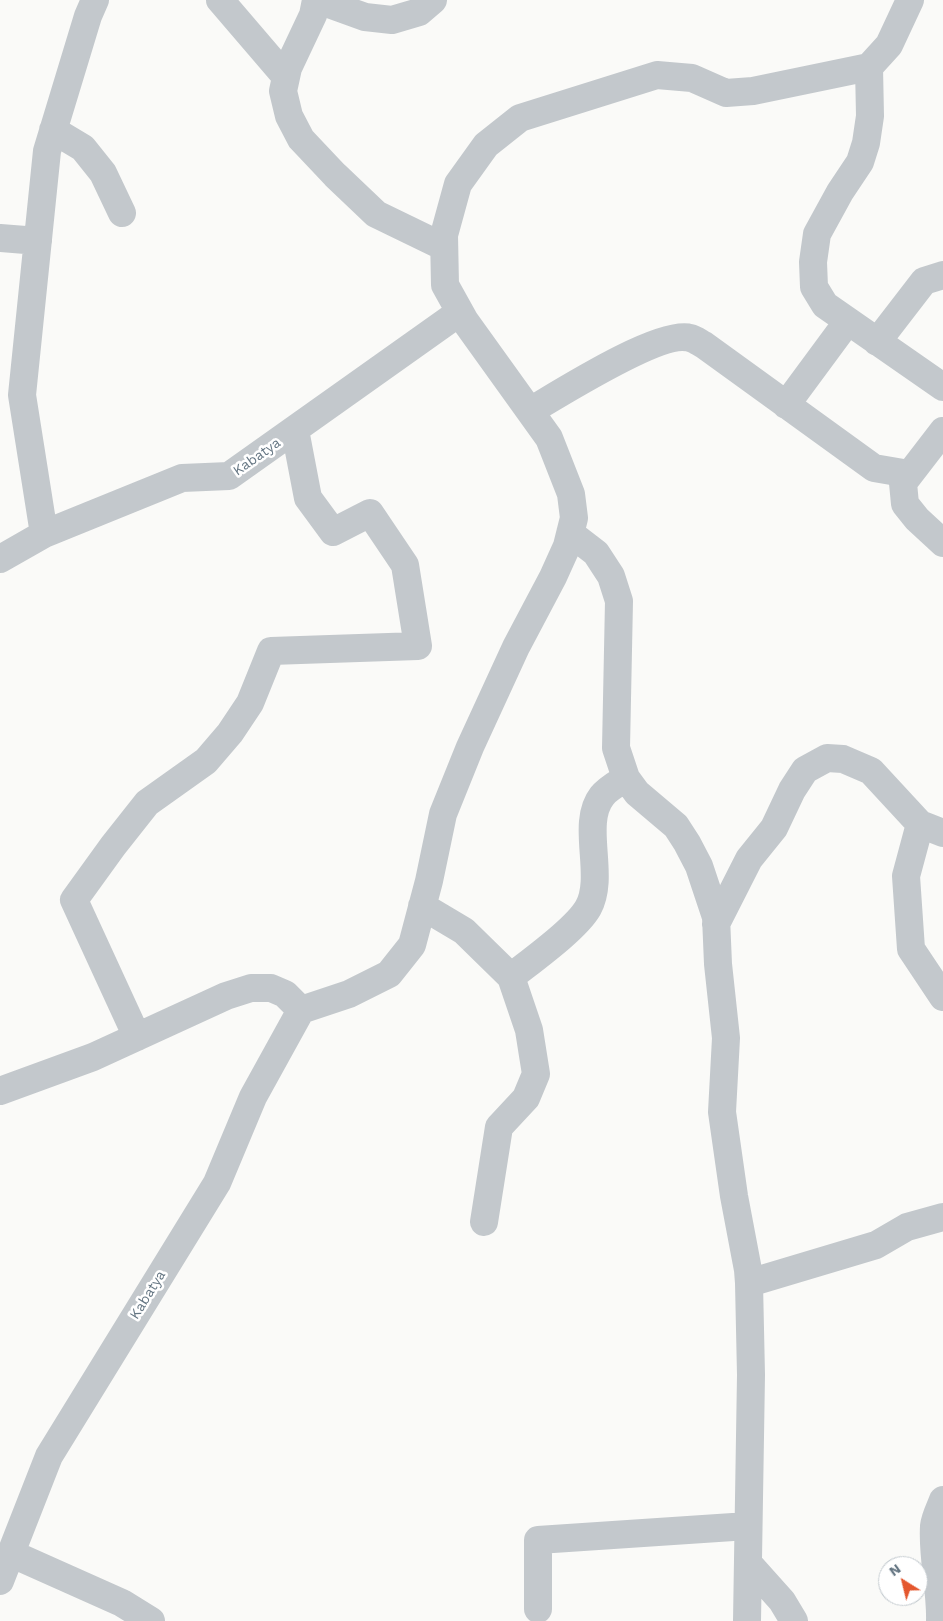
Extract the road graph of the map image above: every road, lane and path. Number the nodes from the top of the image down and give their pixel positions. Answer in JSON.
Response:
{"nodes":[{"id":1,"x":95,"y":0,"type":"edge"},
{"id":2,"x":220,"y":0,"type":"edge"},
{"id":3,"x":317,"y":0,"type":"edge"},
{"id":4,"x":433,"y":0,"type":"edge"},
{"id":5,"x":910,"y":0,"type":"edge"},
{"id":6,"x":868,"y":67,"type":"junction"},
{"id":7,"x":286,"y":77,"type":"junction"},
{"id":8,"x":53,"y":130,"type":"junction"},
{"id":9,"x":122,"y":213,"type":"dead end"},
{"id":10,"x":0,"y":238,"type":"edge"},
{"id":11,"x":38,"y":241,"type":"junction"},
{"id":12,"x":444,"y":247,"type":"junction"},
{"id":13,"x":943,"y":275,"type":"edge"},
{"id":14,"x":460,"y":312,"type":"junction"},
{"id":15,"x":848,"y":321,"type":"junction"},
{"id":16,"x":877,"y":342,"type":"junction"},
{"id":17,"x":943,"y":387,"type":"edge"},
{"id":18,"x":786,"y":405,"type":"junction"},
{"id":19,"x":530,"y":411,"type":"junction"},
{"id":20,"x":295,"y":430,"type":"junction"},
{"id":21,"x":943,"y":431,"type":"edge"},
{"id":22,"x":909,"y":474,"type":"junction"},
{"id":23,"x":570,"y":533,"type":"junction"},
{"id":24,"x":44,"y":534,"type":"junction"},
{"id":25,"x":943,"y":543,"type":"edge"},
{"id":26,"x":0,"y":559,"type":"edge"},
{"id":27,"x":626,"y":778,"type":"junction"},
{"id":28,"x":932,"y":829,"type":"edge"},
{"id":29,"x":422,"y":906,"type":"junction"},
{"id":30,"x":716,"y":924,"type":"junction"},
{"id":31,"x":511,"y":977,"type":"junction"},
{"id":32,"x":943,"y":997,"type":"edge"},
{"id":33,"x":301,"y":1010,"type":"junction"},
{"id":34,"x":137,"y":1037,"type":"junction"},
{"id":35,"x":0,"y":1090,"type":"edge"},
{"id":36,"x":943,"y":1217,"type":"edge"},
{"id":37,"x":484,"y":1222,"type":"dead end"},
{"id":38,"x":749,"y":1283,"type":"junction"},
{"id":39,"x":943,"y":1500,"type":"edge"},
{"id":40,"x":748,"y":1526,"type":"junction"},
{"id":41,"x":10,"y":1553,"type":"junction"},
{"id":42,"x":748,"y":1562,"type":"junction"},
{"id":43,"x":0,"y":1581,"type":"edge"},
{"id":44,"x":538,"y":1608,"type":"dead end"},
{"id":45,"x":941,"y":1610,"type":"edge"},
{"id":46,"x":151,"y":1621,"type":"edge"},
{"id":47,"x":747,"y":1621,"type":"edge"},
{"id":48,"x":794,"y":1621,"type":"edge"}],
"edges":[{"from":1,"to":8,"type":"street"},
{"from":2,"to":7,"type":"street"},
{"from":3,"to":4,"type":"street"},
{"from":3,"to":7,"type":"street"},
{"from":5,"to":6,"type":"street"},
{"from":6,"to":12,"type":"street"},
{"from":6,"to":15,"type":"street"},
{"from":7,"to":12,"type":"street"},
{"from":8,"to":9,"type":"street"},
{"from":8,"to":11,"type":"street"},
{"from":10,"to":11,"type":"street"},
{"from":11,"to":24,"type":"street"},
{"from":12,"to":14,"type":"street"},
{"from":13,"to":16,"type":"street"},
{"from":14,"to":19,"type":"street"},
{"from":14,"to":20,"type":"street","name":"Kabatya"},
{"from":15,"to":16,"type":"street"},
{"from":15,"to":18,"type":"street"},
{"from":16,"to":17,"type":"street"},
{"from":18,"to":19,"type":"street"},
{"from":18,"to":22,"type":"street"},
{"from":19,"to":23,"type":"street"},
{"from":20,"to":24,"type":"street","name":"Kabatya"},
{"from":20,"to":34,"type":"street"},
{"from":21,"to":22,"type":"street"},
{"from":22,"to":25,"type":"street"},
{"from":23,"to":27,"type":"street"},
{"from":23,"to":29,"type":"street"},
{"from":24,"to":26,"type":"street","name":"Kabatya"},
{"from":27,"to":30,"type":"street"},
{"from":27,"to":31,"type":"street"},
{"from":28,"to":30,"type":"street"},
{"from":28,"to":32,"type":"street"},
{"from":29,"to":31,"type":"street"},
{"from":29,"to":33,"type":"street"},
{"from":30,"to":38,"type":"street"},
{"from":31,"to":37,"type":"street"},
{"from":33,"to":34,"type":"street"},
{"from":33,"to":41,"type":"street","name":"Kabatya"},
{"from":34,"to":35,"type":"street"},
{"from":36,"to":38,"type":"street"},
{"from":38,"to":40,"type":"street"},
{"from":39,"to":45,"type":"street"},
{"from":40,"to":42,"type":"street"},
{"from":40,"to":44,"type":"street"},
{"from":41,"to":43,"type":"street","name":"Kabatya"},
{"from":41,"to":46,"type":"street"},
{"from":42,"to":47,"type":"street"},
{"from":42,"to":48,"type":"street"}]}
